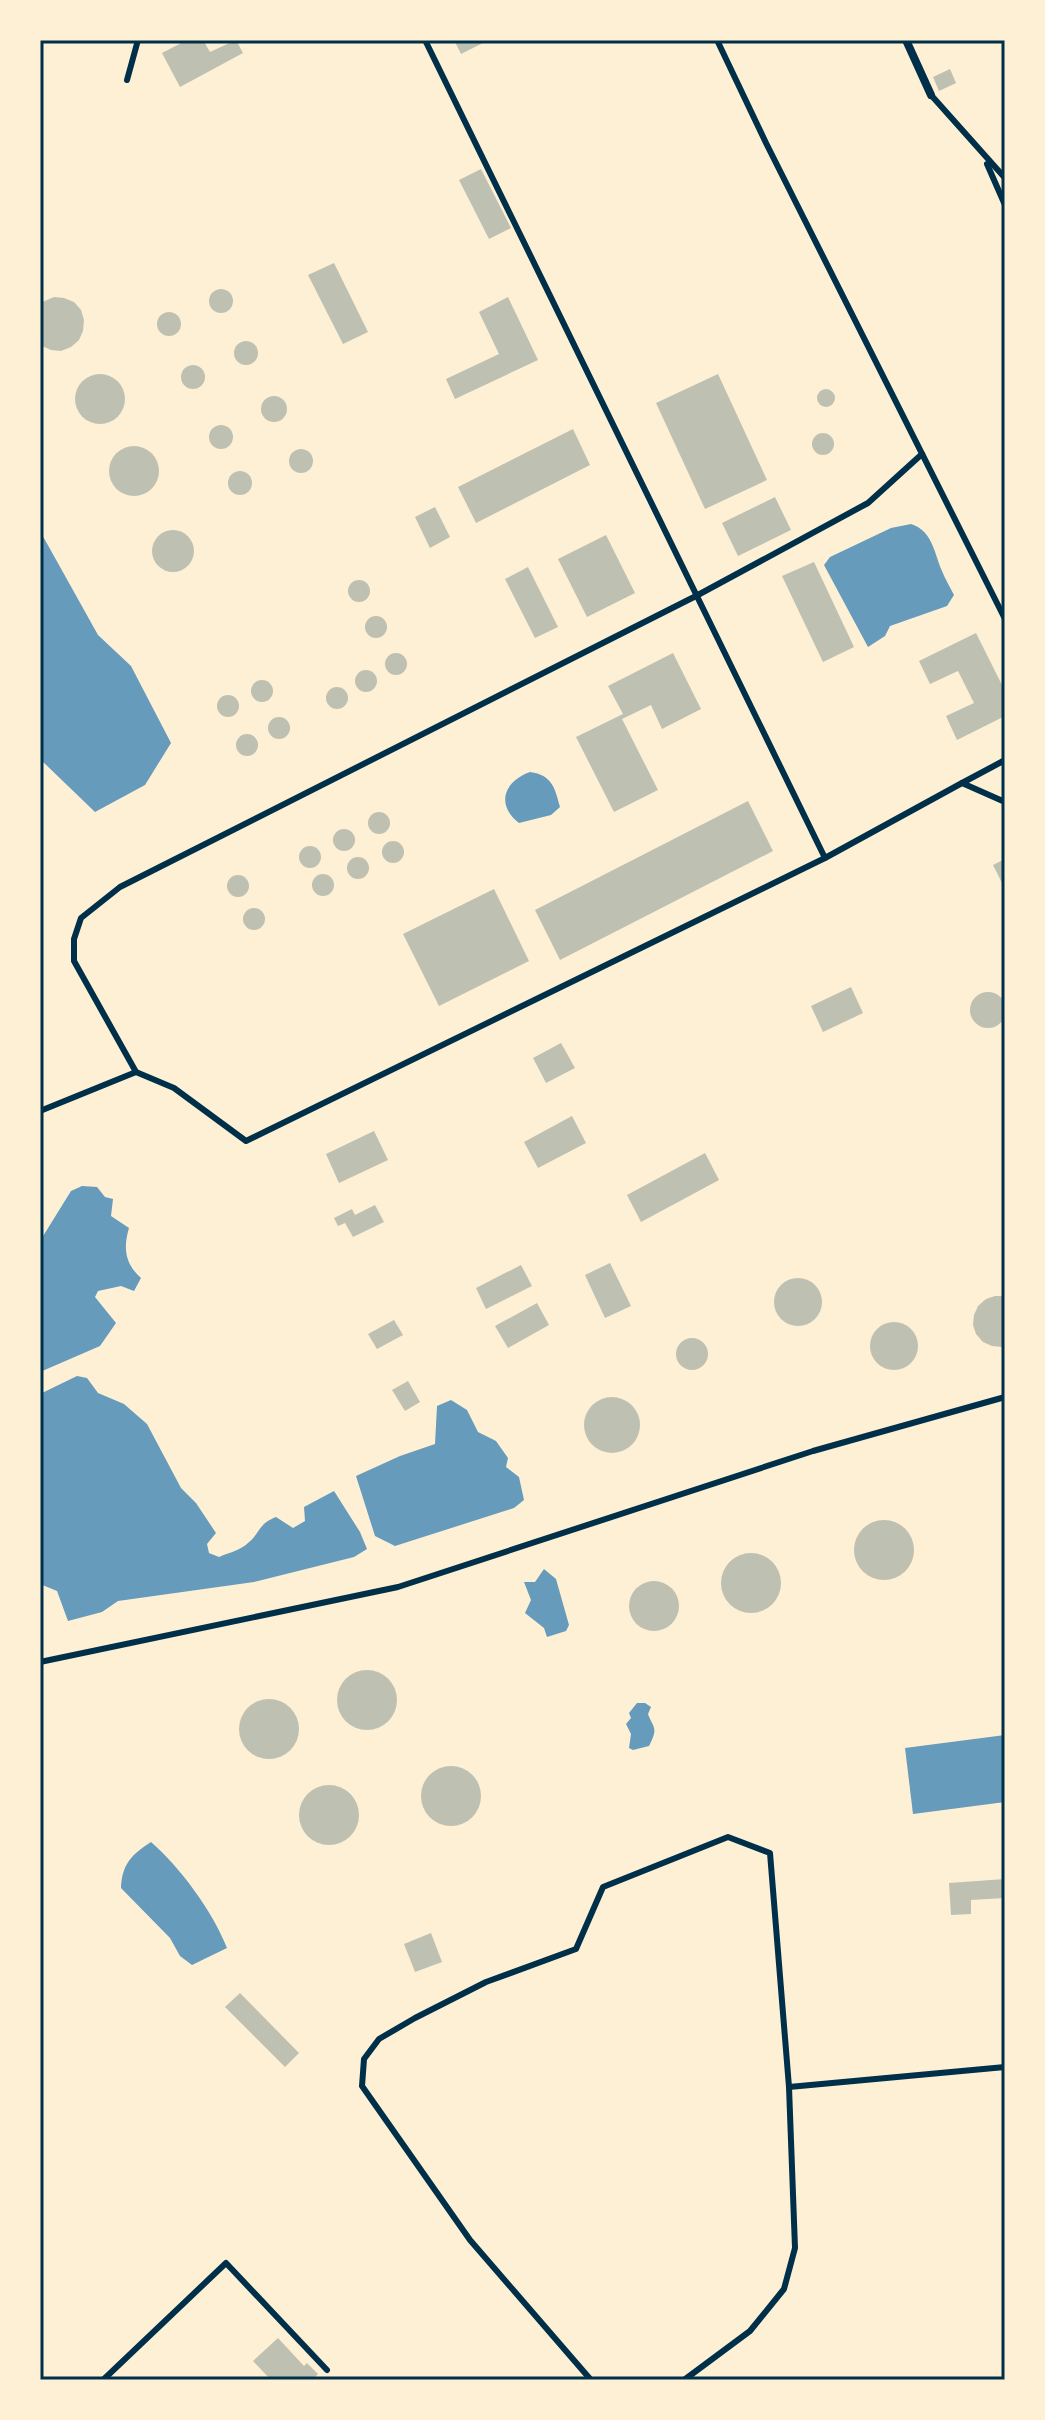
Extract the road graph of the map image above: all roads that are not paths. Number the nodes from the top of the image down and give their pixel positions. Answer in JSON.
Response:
{"nodes":[{"id":1,"x":138,"y":40,"type":"edge"},
{"id":2,"x":425,"y":40,"type":"edge"},
{"id":3,"x":717,"y":40,"type":"edge"},
{"id":4,"x":906,"y":40,"type":"edge"},
{"id":5,"x":127,"y":80,"type":"dead end"},
{"id":6,"x":931,"y":95,"type":"joint"},
{"id":7,"x":985,"y":157,"type":"junction"},
{"id":8,"x":1005,"y":178,"type":"edge"},
{"id":9,"x":1005,"y":205,"type":"edge"},
{"id":10,"x":922,"y":454,"type":"junction"},
{"id":11,"x":696,"y":596,"type":"junction"},
{"id":12,"x":1005,"y":619,"type":"edge"},
{"id":13,"x":1005,"y":760,"type":"edge"},
{"id":14,"x":962,"y":783,"type":"junction"},
{"id":15,"x":1005,"y":802,"type":"edge"},
{"id":16,"x":825,"y":858,"type":"junction"},
{"id":17,"x":136,"y":1072,"type":"junction"},
{"id":18,"x":40,"y":1111,"type":"edge"},
{"id":19,"x":1005,"y":1397,"type":"edge"},
{"id":20,"x":40,"y":1662,"type":"edge"},
{"id":21,"x":1005,"y":2067,"type":"edge"},
{"id":22,"x":789,"y":2087,"type":"junction"},
{"id":23,"x":327,"y":2370,"type":"dead end"},
{"id":24,"x":103,"y":2380,"type":"edge"},
{"id":25,"x":591,"y":2380,"type":"edge"},
{"id":26,"x":684,"y":2380,"type":"edge"}],
"edges":[{"from":1,"to":5,"type":"lane"},
{"from":2,"to":11,"type":"lane"},
{"from":3,"to":10,"type":"lane"},
{"from":4,"to":6,"type":"street"},
{"from":6,"to":7,"type":"lane"},
{"from":7,"to":8,"type":"lane"},
{"from":7,"to":9,"type":"lane"},
{"from":10,"to":11,"type":"lane"},
{"from":10,"to":12,"type":"lane"},
{"from":11,"to":16,"type":"lane"},
{"from":11,"to":17,"type":"lane"},
{"from":13,"to":14,"type":"lane"},
{"from":14,"to":15,"type":"lane"},
{"from":14,"to":16,"type":"lane"},
{"from":16,"to":17,"type":"lane"},
{"from":17,"to":18,"type":"lane"},
{"from":19,"to":20,"type":"lane"},
{"from":21,"to":22,"type":"lane"},
{"from":22,"to":25,"type":"lane"},
{"from":22,"to":26,"type":"lane"},
{"from":23,"to":24,"type":"lane"}]}
